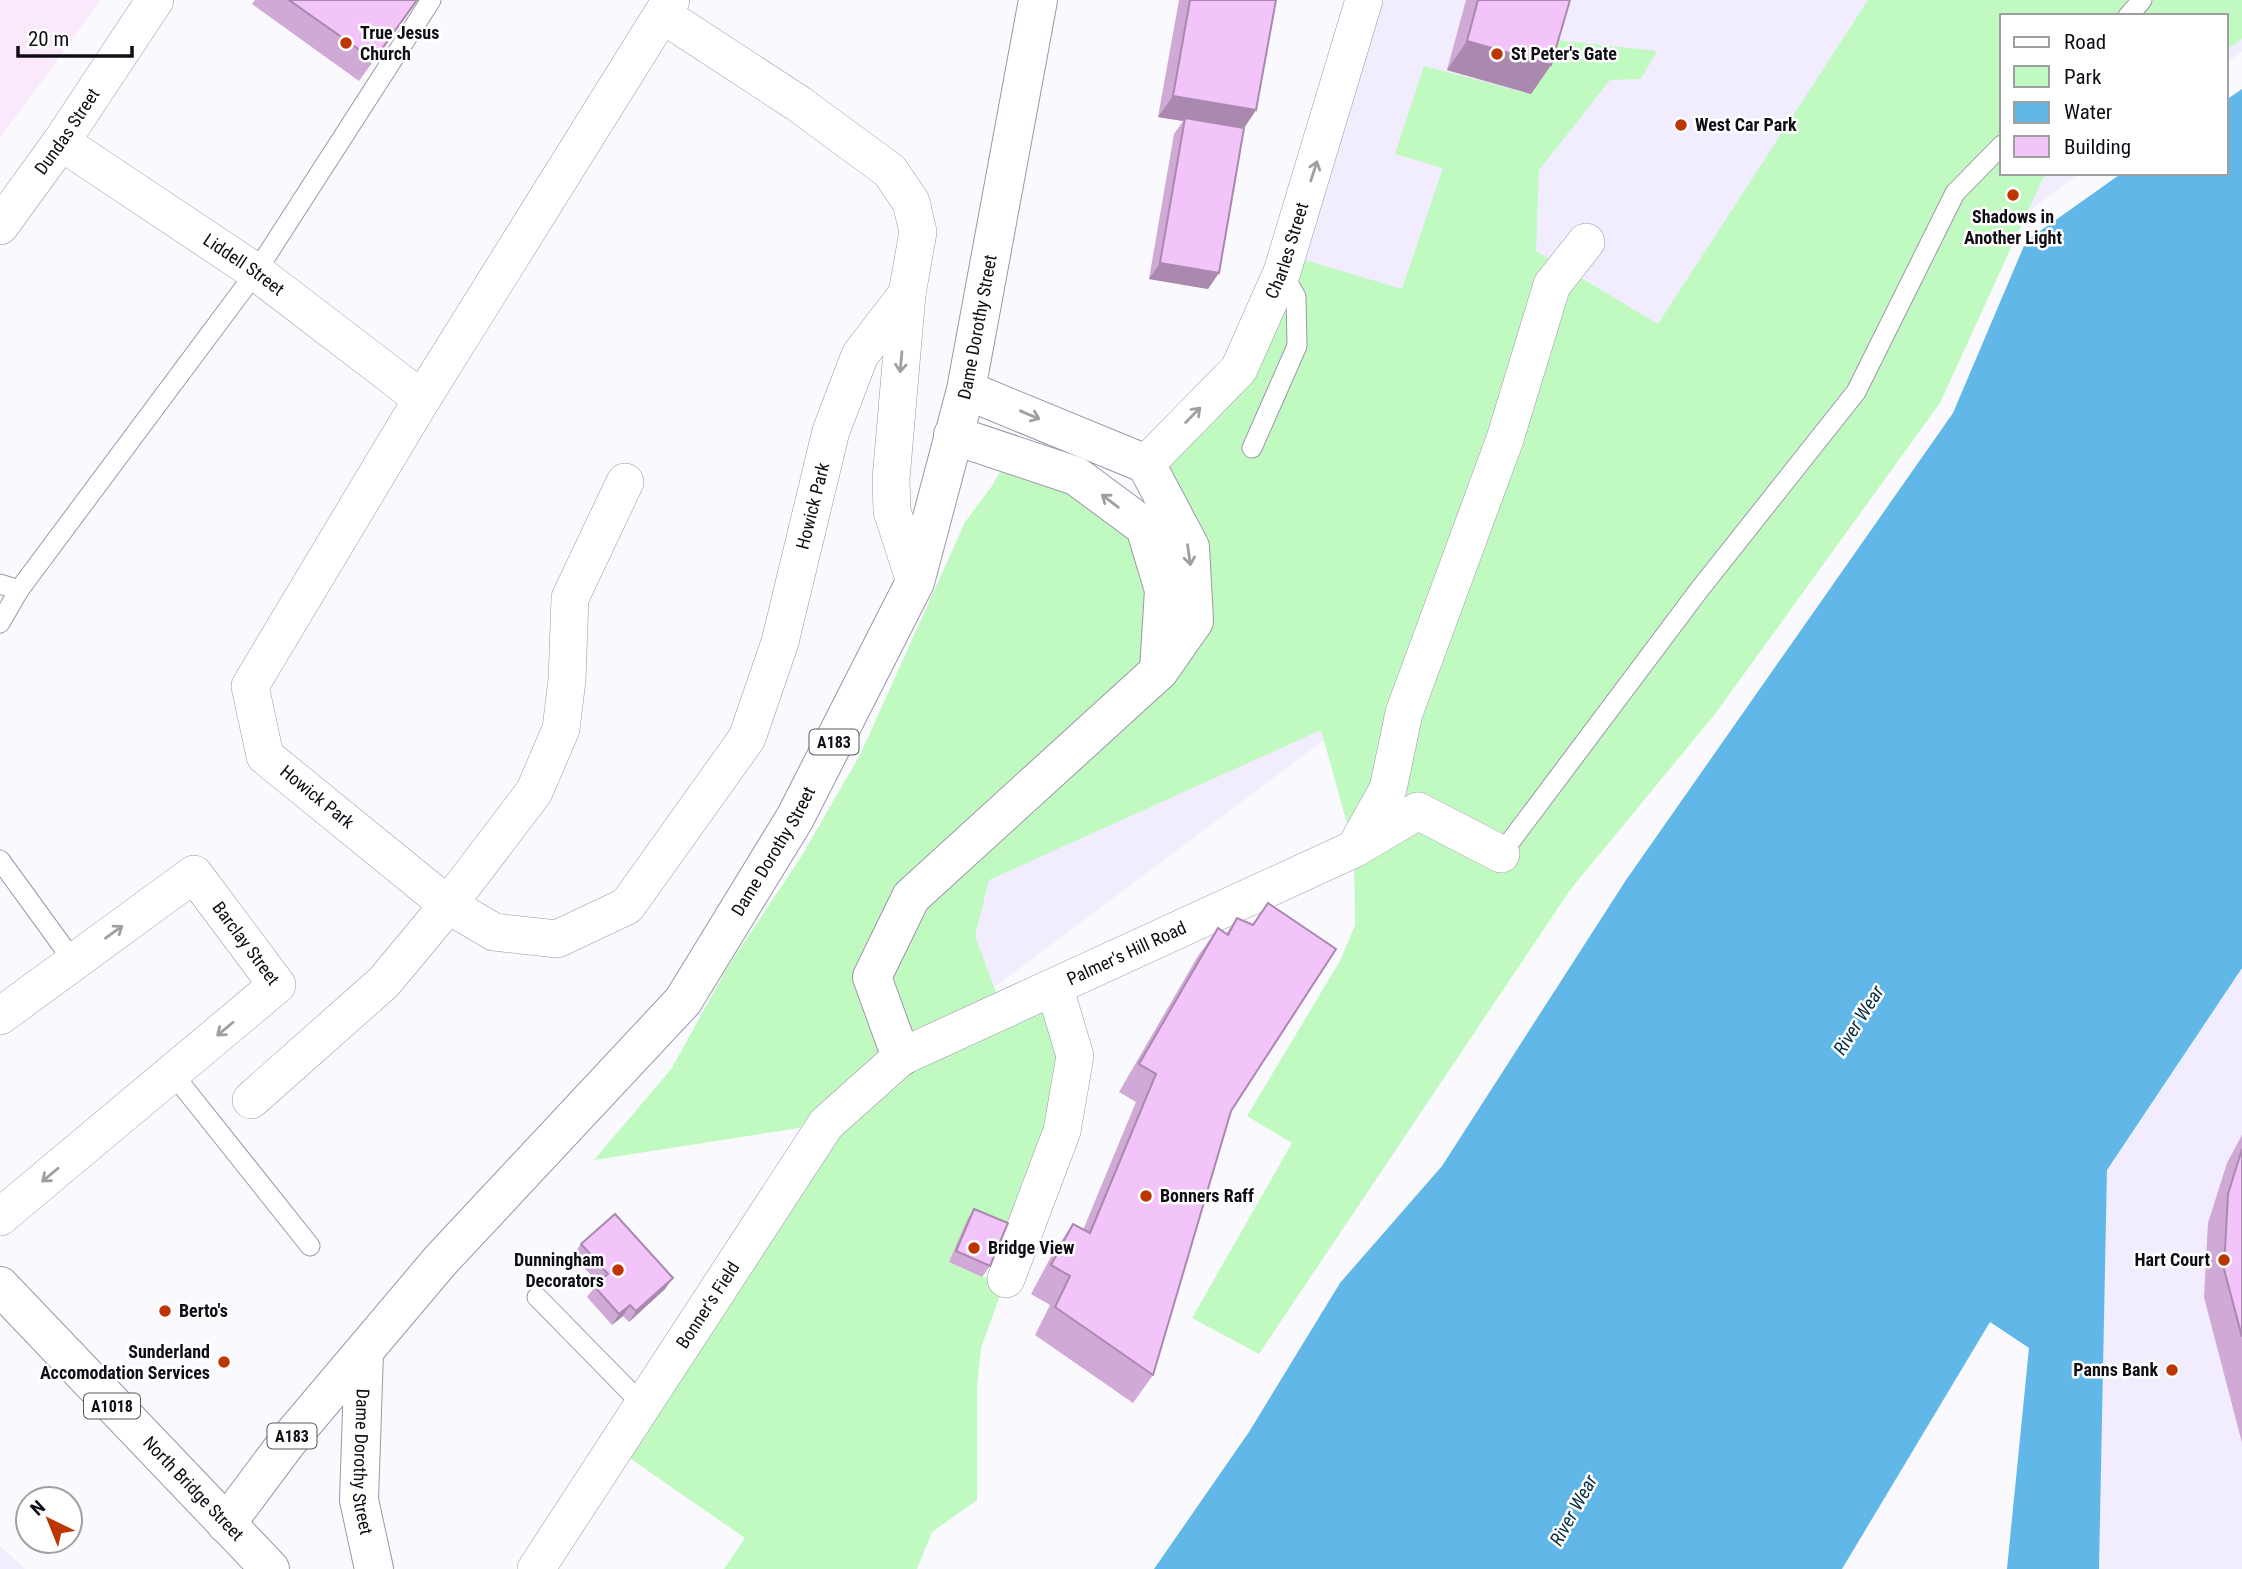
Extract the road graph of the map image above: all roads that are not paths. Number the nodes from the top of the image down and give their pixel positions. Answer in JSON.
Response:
{"nodes":[{"id":1,"x":155,"y":0,"type":"edge"},
{"id":2,"x":430,"y":0,"type":"edge"},
{"id":3,"x":1038,"y":0,"type":"edge"},
{"id":4,"x":1364,"y":0,"type":"edge"},
{"id":5,"x":2142,"y":0,"type":"edge"},
{"id":6,"x":667,"y":8,"type":"edge"},
{"id":7,"x":2130,"y":14,"type":"edge"},
{"id":8,"x":61,"y":142,"type":"junction"},
{"id":9,"x":2000,"y":147,"type":"edge"},
{"id":10,"x":0,"y":226,"type":"edge"},
{"id":11,"x":1586,"y":242,"type":"dead end"},
{"id":12,"x":256,"y":272,"type":"junction"},
{"id":13,"x":1282,"y":272,"type":"junction"},
{"id":14,"x":907,"y":294,"type":"junction"},
{"id":15,"x":966,"y":390,"type":"junction"},
{"id":16,"x":422,"y":399,"type":"junction"},
{"id":17,"x":953,"y":435,"type":"junction"},
{"id":18,"x":1252,"y":448,"type":"dead end"},
{"id":19,"x":1146,"y":464,"type":"junction"},
{"id":20,"x":625,"y":482,"type":"dead end"},
{"id":21,"x":915,"y":582,"type":"junction"},
{"id":22,"x":9,"y":587,"type":"edge"},
{"id":23,"x":0,"y":623,"type":"edge"},
{"id":24,"x":1160,"y":671,"type":"junction"},
{"id":25,"x":1354,"y":849,"type":"junction"},
{"id":26,"x":1501,"y":854,"type":"joint"},
{"id":27,"x":0,"y":859,"type":"edge"},
{"id":28,"x":448,"y":905,"type":"junction"},
{"id":29,"x":74,"y":962,"type":"junction"},
{"id":30,"x":1055,"y":989,"type":"junction"},
{"id":31,"x":0,"y":1016,"type":"edge"},
{"id":32,"x":901,"y":1057,"type":"junction"},
{"id":33,"x":173,"y":1074,"type":"junction"},
{"id":34,"x":251,"y":1100,"type":"dead end"},
{"id":35,"x":0,"y":1217,"type":"edge"},
{"id":36,"x":310,"y":1246,"type":"dead end"},
{"id":37,"x":1006,"y":1279,"type":"dead end"},
{"id":38,"x":0,"y":1286,"type":"edge"},
{"id":39,"x":537,"y":1297,"type":"dead end"},
{"id":40,"x":364,"y":1352,"type":"junction"},
{"id":41,"x":643,"y":1405,"type":"junction"},
{"id":42,"x":226,"y":1524,"type":"junction"},
{"id":43,"x":270,"y":1569,"type":"edge"},
{"id":44,"x":374,"y":1569,"type":"edge"},
{"id":45,"x":536,"y":1569,"type":"edge"}],
"edges":[{"from":1,"to":8,"type":"street","name":"Dundas Street"},
{"from":2,"to":12,"type":"lane"},
{"from":3,"to":15,"type":"main road","name":"Dame Dorothy Street","number":"A183"},
{"from":13,"to":4,"type":"street","name":"Charles Street","one_way":true},
{"from":5,"to":7,"type":"lane"},
{"from":6,"to":14,"type":"street","name":"Howick Park"},
{"from":6,"to":16,"type":"street","name":"Howick Park"},
{"from":8,"to":10,"type":"street","name":"Dundas Street"},
{"from":8,"to":12,"type":"street","name":"Liddell Street"},
{"from":9,"to":26,"type":"lane"},
{"from":11,"to":25,"type":"street"},
{"from":12,"to":16,"type":"street","name":"Liddell Street"},
{"from":12,"to":22,"type":"lane"},
{"from":13,"to":18,"type":"lane"},
{"from":19,"to":13,"type":"street","name":"Charles Street","one_way":true},
{"from":14,"to":21,"type":"street","one_way":true},
{"from":14,"to":28,"type":"street","name":"Howick Park"},
{"from":15,"to":17,"type":"main road","name":"Dame Dorothy Street","number":"A183"},
{"from":15,"to":19,"type":"main road","one_way":true},
{"from":16,"to":28,"type":"street","name":"Howick Park"},
{"from":17,"to":21,"type":"main road","name":"Dame Dorothy Street","number":"A183"},
{"from":24,"to":17,"type":"main road","one_way":true},
{"from":19,"to":24,"type":"main road","one_way":true},
{"from":20,"to":28,"type":"street"},
{"from":21,"to":40,"type":"main road","name":"Dame Dorothy Street","number":"A183"},
{"from":22,"to":23,"type":"lane"},
{"from":24,"to":32,"type":"main road"},
{"from":25,"to":26,"type":"street","name":"Palmer's Hill Road"},
{"from":25,"to":30,"type":"street","name":"Palmer's Hill Road"},
{"from":27,"to":29,"type":"lane"},
{"from":28,"to":34,"type":"street"},
{"from":29,"to":31,"type":"street","name":"Barclay Street"},
{"from":29,"to":33,"type":"street","name":"Barclay Street","one_way":true},
{"from":30,"to":32,"type":"street","name":"Palmer's Hill Road"},
{"from":30,"to":37,"type":"street"},
{"from":32,"to":41,"type":"street","name":"Bonner's Field"},
{"from":33,"to":35,"type":"street","name":"Barclay Street","one_way":true},
{"from":33,"to":36,"type":"lane"},
{"from":38,"to":42,"type":"main road","name":"North Bridge Street","number":"A1018"},
{"from":39,"to":41,"type":"lane"},
{"from":40,"to":42,"type":"main road","name":"Dame Dorothy Street","number":"A183"},
{"from":40,"to":44,"type":"main road","name":"Dame Dorothy Street"},
{"from":41,"to":45,"type":"street","name":"Bonner's Field"},
{"from":42,"to":43,"type":"main road","name":"North Bridge Street","number":"A1018"}]}
